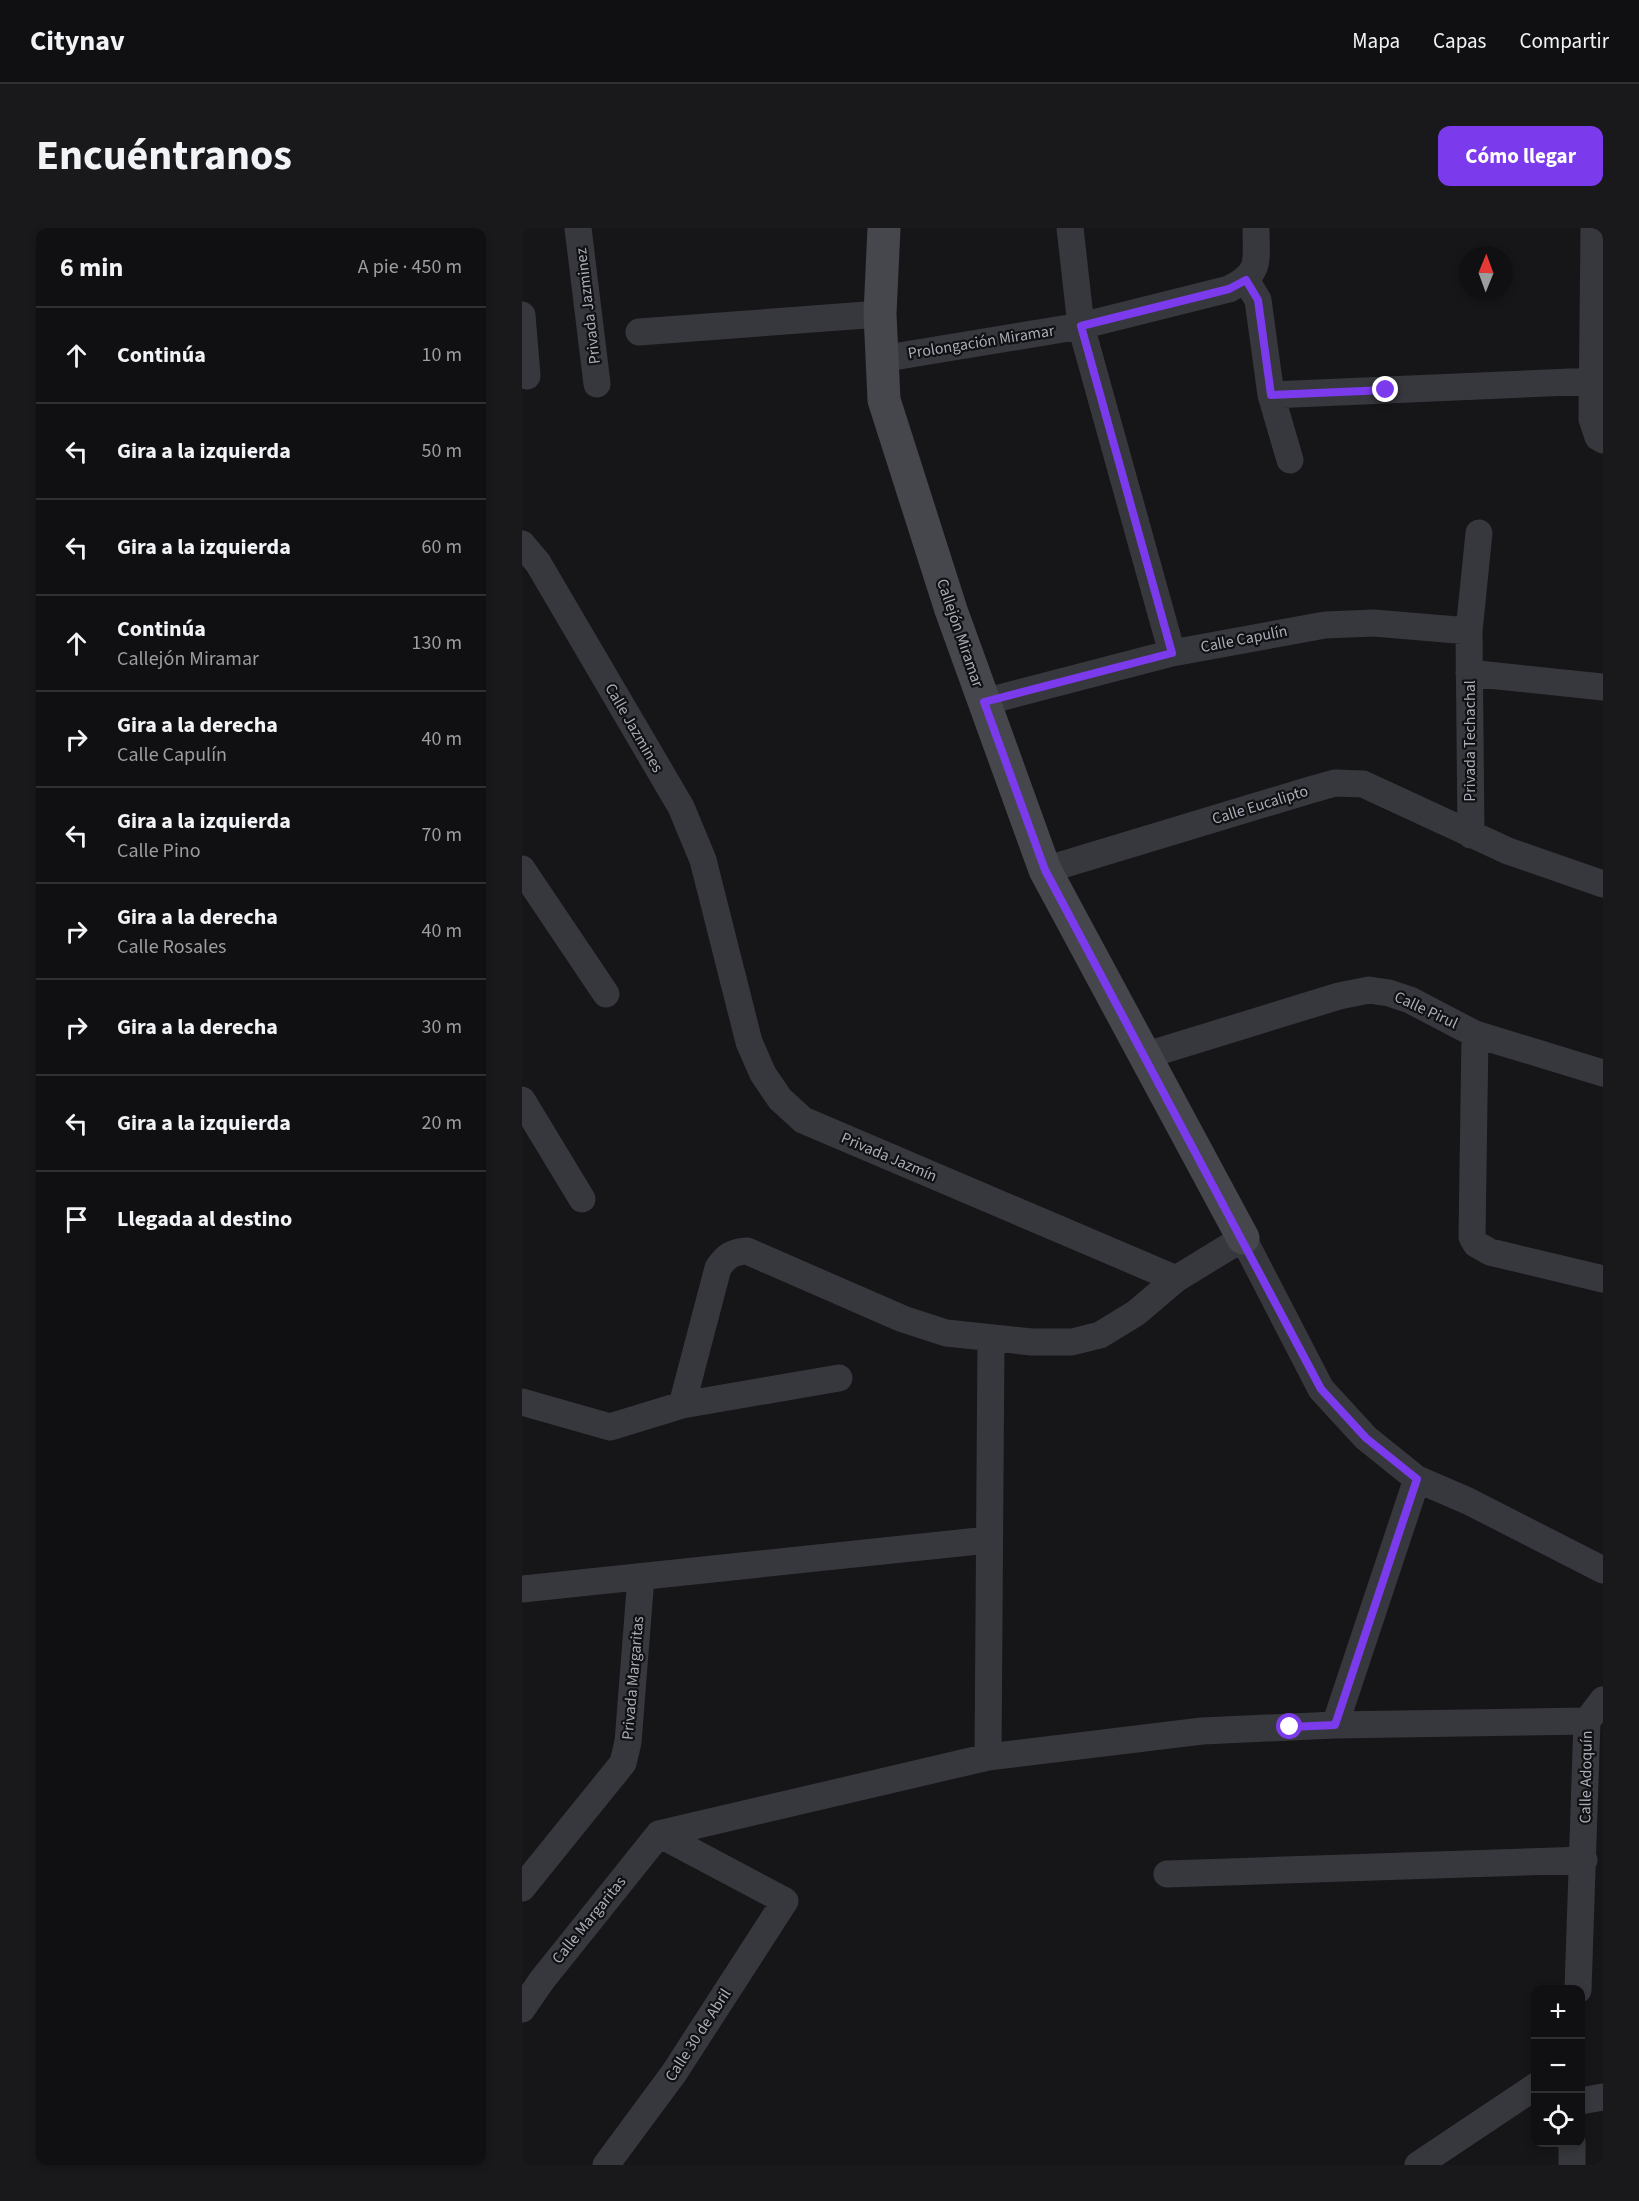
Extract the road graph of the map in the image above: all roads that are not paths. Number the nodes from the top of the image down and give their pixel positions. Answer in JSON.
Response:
{"nodes":[{"id":1,"x":578,"y":228,"type":"edge"},
{"id":2,"x":884,"y":228,"type":"edge"},
{"id":3,"x":1070,"y":228,"type":"edge"},
{"id":4,"x":1256,"y":228,"type":"edge"},
{"id":5,"x":1594,"y":228,"type":"edge"},
{"id":6,"x":1246,"y":280,"type":"junction"},
{"id":7,"x":879,"y":314,"type":"junction"},
{"id":8,"x":522,"y":315,"type":"edge"},
{"id":9,"x":1081,"y":326,"type":"junction"},
{"id":10,"x":639,"y":332,"type":"dead end"},
{"id":11,"x":881,"y":359,"type":"junction"},
{"id":12,"x":527,"y":376,"type":"dead end"},
{"id":13,"x":1593,"y":381,"type":"junction"},
{"id":14,"x":597,"y":384,"type":"dead end"},
{"id":15,"x":1271,"y":395,"type":"junction"},
{"id":16,"x":1601,"y":439,"type":"edge"},
{"id":17,"x":1290,"y":460,"type":"dead end"},
{"id":18,"x":1479,"y":533,"type":"dead end"},
{"id":19,"x":522,"y":544,"type":"edge"},
{"id":20,"x":1469,"y":631,"type":"junction"},
{"id":21,"x":1172,"y":653,"type":"junction"},
{"id":22,"x":1469,"y":673,"type":"junction"},
{"id":23,"x":1603,"y":687,"type":"edge"},
{"id":24,"x":984,"y":702,"type":"junction"},
{"id":25,"x":1470,"y":835,"type":"junction"},
{"id":26,"x":522,"y":869,"type":"edge"},
{"id":27,"x":1045,"y":870,"type":"junction"},
{"id":28,"x":1603,"y":884,"type":"edge"},
{"id":29,"x":721,"y":923,"type":"joint"},
{"id":30,"x":606,"y":994,"type":"dead end"},
{"id":31,"x":1475,"y":1034,"type":"junction"},
{"id":32,"x":1144,"y":1056,"type":"junction"},
{"id":33,"x":1603,"y":1073,"type":"edge"},
{"id":34,"x":522,"y":1100,"type":"edge"},
{"id":35,"x":582,"y":1199,"type":"dead end"},
{"id":36,"x":1243,"y":1238,"type":"junction"},
{"id":37,"x":1603,"y":1279,"type":"edge"},
{"id":38,"x":1176,"y":1280,"type":"junction"},
{"id":39,"x":991,"y":1338,"type":"junction"},
{"id":40,"x":838,"y":1378,"type":"dead end"},
{"id":41,"x":522,"y":1402,"type":"edge"},
{"id":42,"x":682,"y":1405,"type":"junction"},
{"id":43,"x":1417,"y":1479,"type":"junction"},
{"id":44,"x":988,"y":1540,"type":"junction"},
{"id":45,"x":1603,"y":1570,"type":"edge"},
{"id":46,"x":641,"y":1577,"type":"junction"},
{"id":47,"x":522,"y":1589,"type":"edge"},
{"id":48,"x":1603,"y":1700,"type":"edge"},
{"id":49,"x":1587,"y":1721,"type":"junction"},
{"id":50,"x":1335,"y":1725,"type":"junction"},
{"id":51,"x":988,"y":1757,"type":"junction"},
{"id":52,"x":659,"y":1834,"type":"junction"},
{"id":53,"x":1584,"y":1860,"type":"junction"},
{"id":54,"x":1167,"y":1874,"type":"dead end"},
{"id":55,"x":522,"y":1888,"type":"edge"},
{"id":56,"x":1592,"y":1914,"type":"edge"},
{"id":57,"x":532,"y":1973,"type":"edge"},
{"id":58,"x":1579,"y":1985,"type":"edge"},
{"id":59,"x":522,"y":2009,"type":"edge"},
{"id":60,"x":1531,"y":2089,"type":"edge"},
{"id":61,"x":1603,"y":2097,"type":"edge"},
{"id":62,"x":1585,"y":2100,"type":"edge"},
{"id":63,"x":1572,"y":2147,"type":"edge"},
{"id":64,"x":606,"y":2165,"type":"edge"},
{"id":65,"x":1418,"y":2165,"type":"edge"},
{"id":66,"x":1572,"y":2165,"type":"edge"}],
"edges":[{"from":1,"to":14,"type":"street","name":"Privada Jazminez"},
{"from":2,"to":7,"type":"street","name":"Callejón Miramar"},
{"from":3,"to":9,"type":"street"},
{"from":4,"to":6,"type":"street"},
{"from":5,"to":13,"type":"street"},
{"from":6,"to":9,"type":"street","name":"Prolongación Miramar"},
{"from":6,"to":15,"type":"street"},
{"from":7,"to":10,"type":"street"},
{"from":7,"to":11,"type":"street","name":"Callejón Miramar"},
{"from":8,"to":12,"type":"street"},
{"from":9,"to":11,"type":"street","name":"Prolongación Miramar"},
{"from":9,"to":21,"type":"street"},
{"from":11,"to":24,"type":"street","name":"Callejón Miramar"},
{"from":13,"to":15,"type":"street"},
{"from":13,"to":16,"type":"street"},
{"from":15,"to":17,"type":"street"},
{"from":18,"to":20,"type":"street"},
{"from":19,"to":29,"type":"street","name":"Calle Jazmines"},
{"from":20,"to":21,"type":"street","name":"Calle Capulín"},
{"from":20,"to":22,"type":"street"},
{"from":21,"to":24,"type":"street","name":"Calle Capulín"},
{"from":22,"to":23,"type":"street","name":"Privada Techachal"},
{"from":22,"to":25,"type":"street","name":"Privada Techachal"},
{"from":24,"to":27,"type":"street","name":"Callejón Miramar"},
{"from":25,"to":27,"type":"street","name":"Calle Eucalipto"},
{"from":25,"to":28,"type":"street","name":"Calle Eucalipto"},
{"from":26,"to":30,"type":"street"},
{"from":27,"to":32,"type":"street","name":"Callejón Miramar"},
{"from":29,"to":38,"type":"street","name":"Privada Jazmín"},
{"from":31,"to":32,"type":"street","name":"Calle Pirul"},
{"from":31,"to":33,"type":"street","name":"Calle Pirul"},
{"from":31,"to":37,"type":"street"},
{"from":32,"to":36,"type":"street","name":"Callejón Miramar"},
{"from":34,"to":35,"type":"street"},
{"from":36,"to":38,"type":"street"},
{"from":36,"to":43,"type":"street"},
{"from":38,"to":39,"type":"street"},
{"from":39,"to":42,"type":"street"},
{"from":39,"to":44,"type":"street"},
{"from":40,"to":42,"type":"street"},
{"from":41,"to":42,"type":"street"},
{"from":43,"to":45,"type":"street"},
{"from":43,"to":50,"type":"street"},
{"from":44,"to":46,"type":"street"},
{"from":44,"to":51,"type":"street"},
{"from":46,"to":47,"type":"street"},
{"from":46,"to":55,"type":"street","name":"Privada Margaritas"},
{"from":48,"to":49,"type":"street","name":"Calle Adoquín"},
{"from":49,"to":50,"type":"street"},
{"from":49,"to":53,"type":"street","name":"Calle Adoquín"},
{"from":50,"to":51,"type":"street"},
{"from":51,"to":52,"type":"street"},
{"from":52,"to":57,"type":"street","name":"Calle Margaritas"},
{"from":52,"to":64,"type":"street","name":"Calle 30 de Abril"},
{"from":53,"to":54,"type":"street"},
{"from":53,"to":56,"type":"street","name":"Calle Adoquín"},
{"from":56,"to":58,"type":"street","name":"Calle Adoquín"},
{"from":57,"to":59,"type":"street","name":"Calle Margaritas"},
{"from":60,"to":65,"type":"street"},
{"from":61,"to":62,"type":"street"},
{"from":63,"to":66,"type":"street"}]}
